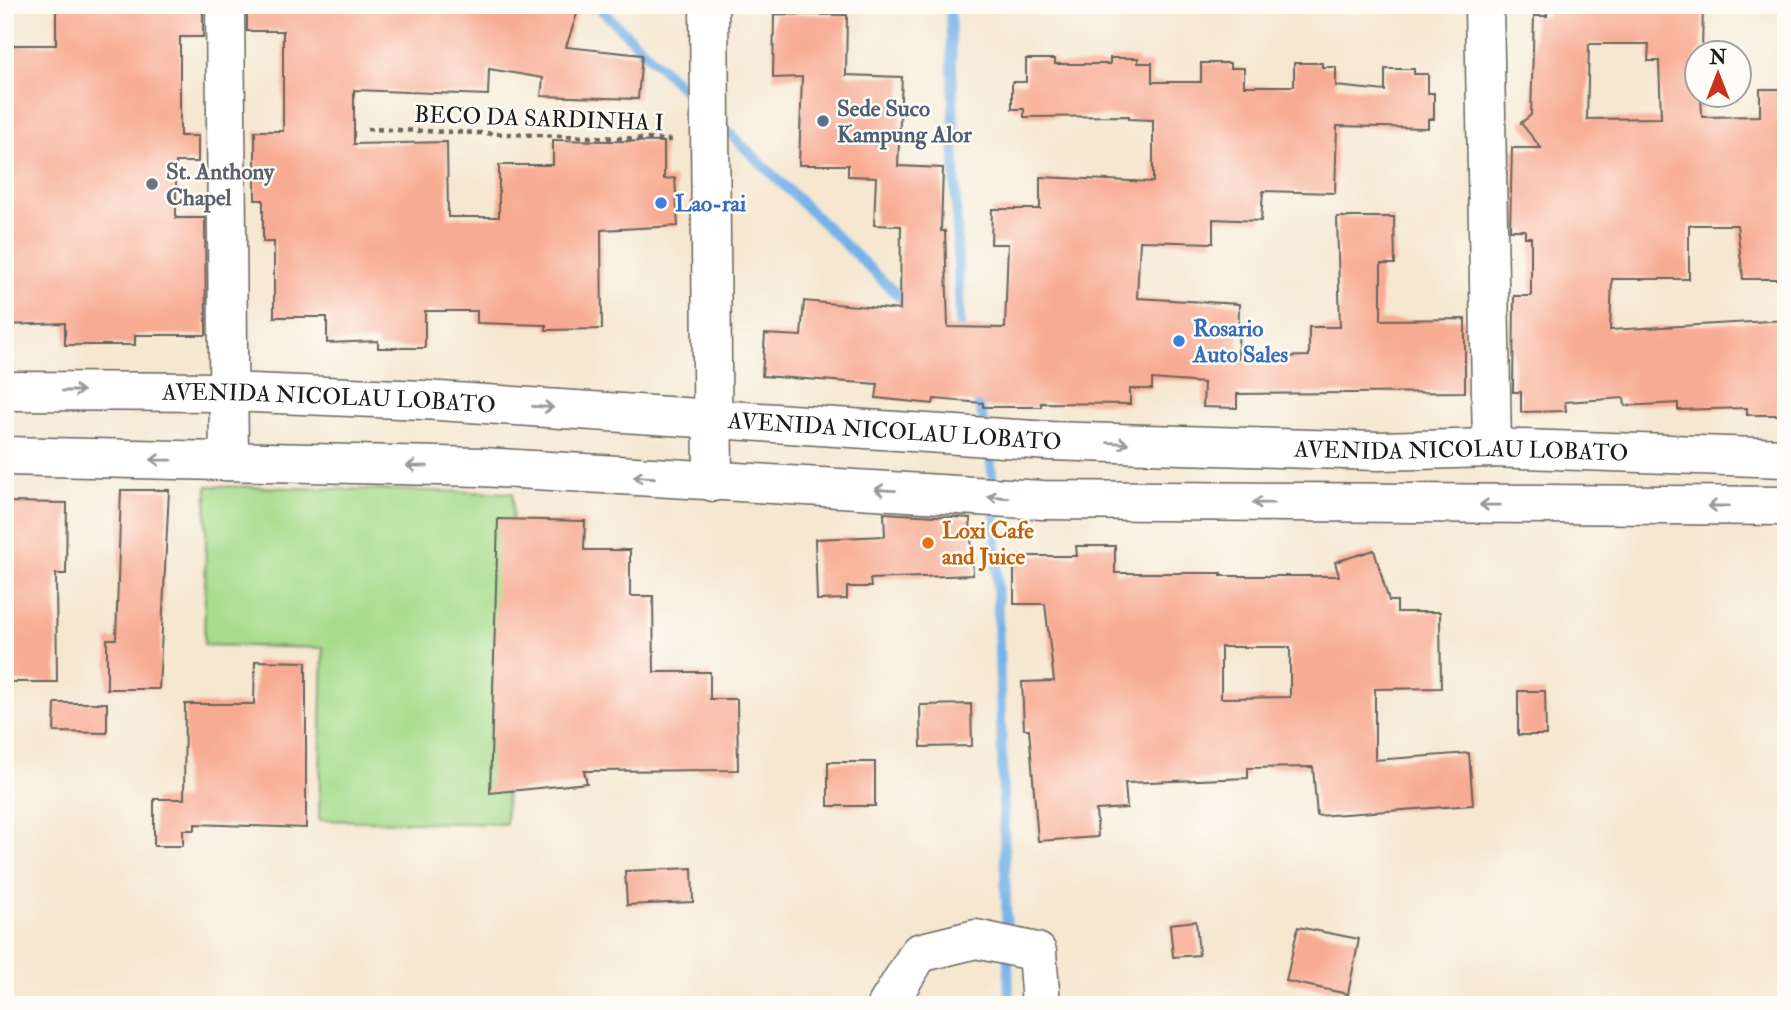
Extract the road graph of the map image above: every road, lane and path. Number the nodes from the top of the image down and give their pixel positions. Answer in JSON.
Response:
{"nodes":[{"id":1,"x":225,"y":5,"type":"edge"},
{"id":2,"x":709,"y":5,"type":"edge"},
{"id":3,"x":1484,"y":5,"type":"edge"},
{"id":4,"x":367,"y":129,"type":"dead end"},
{"id":5,"x":710,"y":130,"type":"junction"},
{"id":6,"x":5,"y":391,"type":"edge"},
{"id":7,"x":230,"y":392,"type":"junction"},
{"id":8,"x":712,"y":417,"type":"junction"},
{"id":9,"x":1492,"y":448,"type":"junction"},
{"id":10,"x":5,"y":456,"type":"edge"},
{"id":11,"x":1786,"y":458,"type":"edge"},
{"id":12,"x":229,"y":461,"type":"junction"},
{"id":13,"x":713,"y":482,"type":"junction"},
{"id":14,"x":1786,"y":506,"type":"edge"},
{"id":15,"x":887,"y":1005,"type":"edge"},
{"id":16,"x":1041,"y":1005,"type":"edge"}],
"edges":[{"from":1,"to":7,"type":"main road"},
{"from":2,"to":5,"type":"main road"},
{"from":3,"to":9,"type":"main road"},
{"from":4,"to":5,"type":"path","name":"BECO DA SARDINHA I"},
{"from":5,"to":8,"type":"main road"},
{"from":6,"to":7,"type":"main road","name":"AVENIDA NICOLAU LOBATO","one_way":true},
{"from":7,"to":8,"type":"main road","name":"AVENIDA NICOLAU LOBATO","one_way":true},
{"from":7,"to":12,"type":"main road"},
{"from":8,"to":9,"type":"main road","name":"AVENIDA NICOLAU LOBATO","one_way":true},
{"from":8,"to":13,"type":"main road"},
{"from":9,"to":11,"type":"main road","name":"AVENIDA NICOLAU LOBATO"},
{"from":12,"to":10,"type":"main road","one_way":true},
{"from":13,"to":12,"type":"main road","one_way":true},
{"from":14,"to":13,"type":"main road","one_way":true},
{"from":15,"to":16,"type":"main road"}]}
